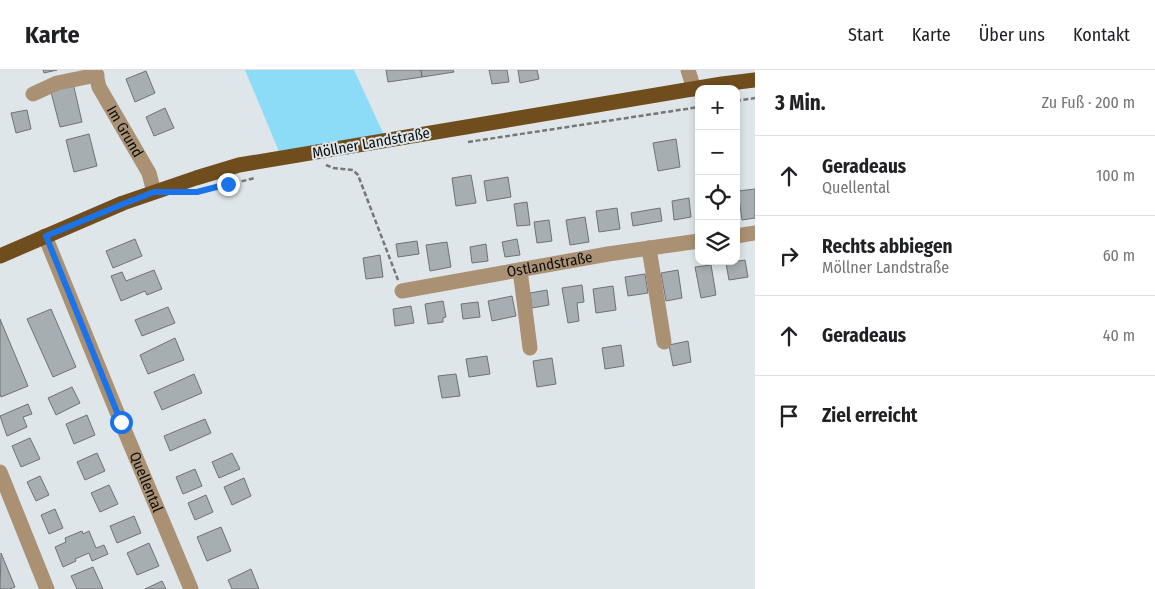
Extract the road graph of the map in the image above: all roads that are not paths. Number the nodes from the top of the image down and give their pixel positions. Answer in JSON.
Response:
{"nodes":[{"id":1,"x":688,"y":70,"type":"edge"},
{"id":2,"x":96,"y":72,"type":"edge"},
{"id":3,"x":755,"y":80,"type":"edge"},
{"id":4,"x":694,"y":89,"type":"junction"},
{"id":5,"x":33,"y":94,"type":"dead end"},
{"id":6,"x":154,"y":192,"type":"junction"},
{"id":7,"x":755,"y":233,"type":"edge"},
{"id":8,"x":740,"y":235,"type":"edge"},
{"id":9,"x":46,"y":236,"type":"junction"},
{"id":10,"x":695,"y":242,"type":"edge"},
{"id":11,"x":649,"y":248,"type":"junction"},
{"id":12,"x":0,"y":256,"type":"edge"},
{"id":13,"x":520,"y":270,"type":"junction"},
{"id":14,"x":402,"y":291,"type":"road end"},
{"id":15,"x":664,"y":342,"type":"dead end"},
{"id":16,"x":530,"y":348,"type":"dead end"},
{"id":17,"x":0,"y":472,"type":"edge"},
{"id":18,"x":47,"y":589,"type":"edge"},
{"id":19,"x":192,"y":589,"type":"edge"}],
"edges":[{"from":1,"to":4,"type":"street"},
{"from":2,"to":5,"type":"street"},
{"from":2,"to":6,"type":"street","name":"Im Grund"},
{"from":3,"to":4,"type":"main road","name":"Möllner Landstraße"},
{"from":4,"to":6,"type":"main road","name":"Möllner Landstraße"},
{"from":6,"to":9,"type":"main road","name":"Möllner Landstraße"},
{"from":7,"to":8,"type":"street"},
{"from":9,"to":12,"type":"main road","name":"Möllner Landstraße"},
{"from":9,"to":19,"type":"street","name":"Quellental"},
{"from":10,"to":11,"type":"street","name":"Ostlandstraße"},
{"from":11,"to":13,"type":"street","name":"Ostlandstraße"},
{"from":11,"to":15,"type":"street"},
{"from":13,"to":14,"type":"street","name":"Ostlandstraße"},
{"from":13,"to":16,"type":"street"},
{"from":17,"to":18,"type":"street"}]}
